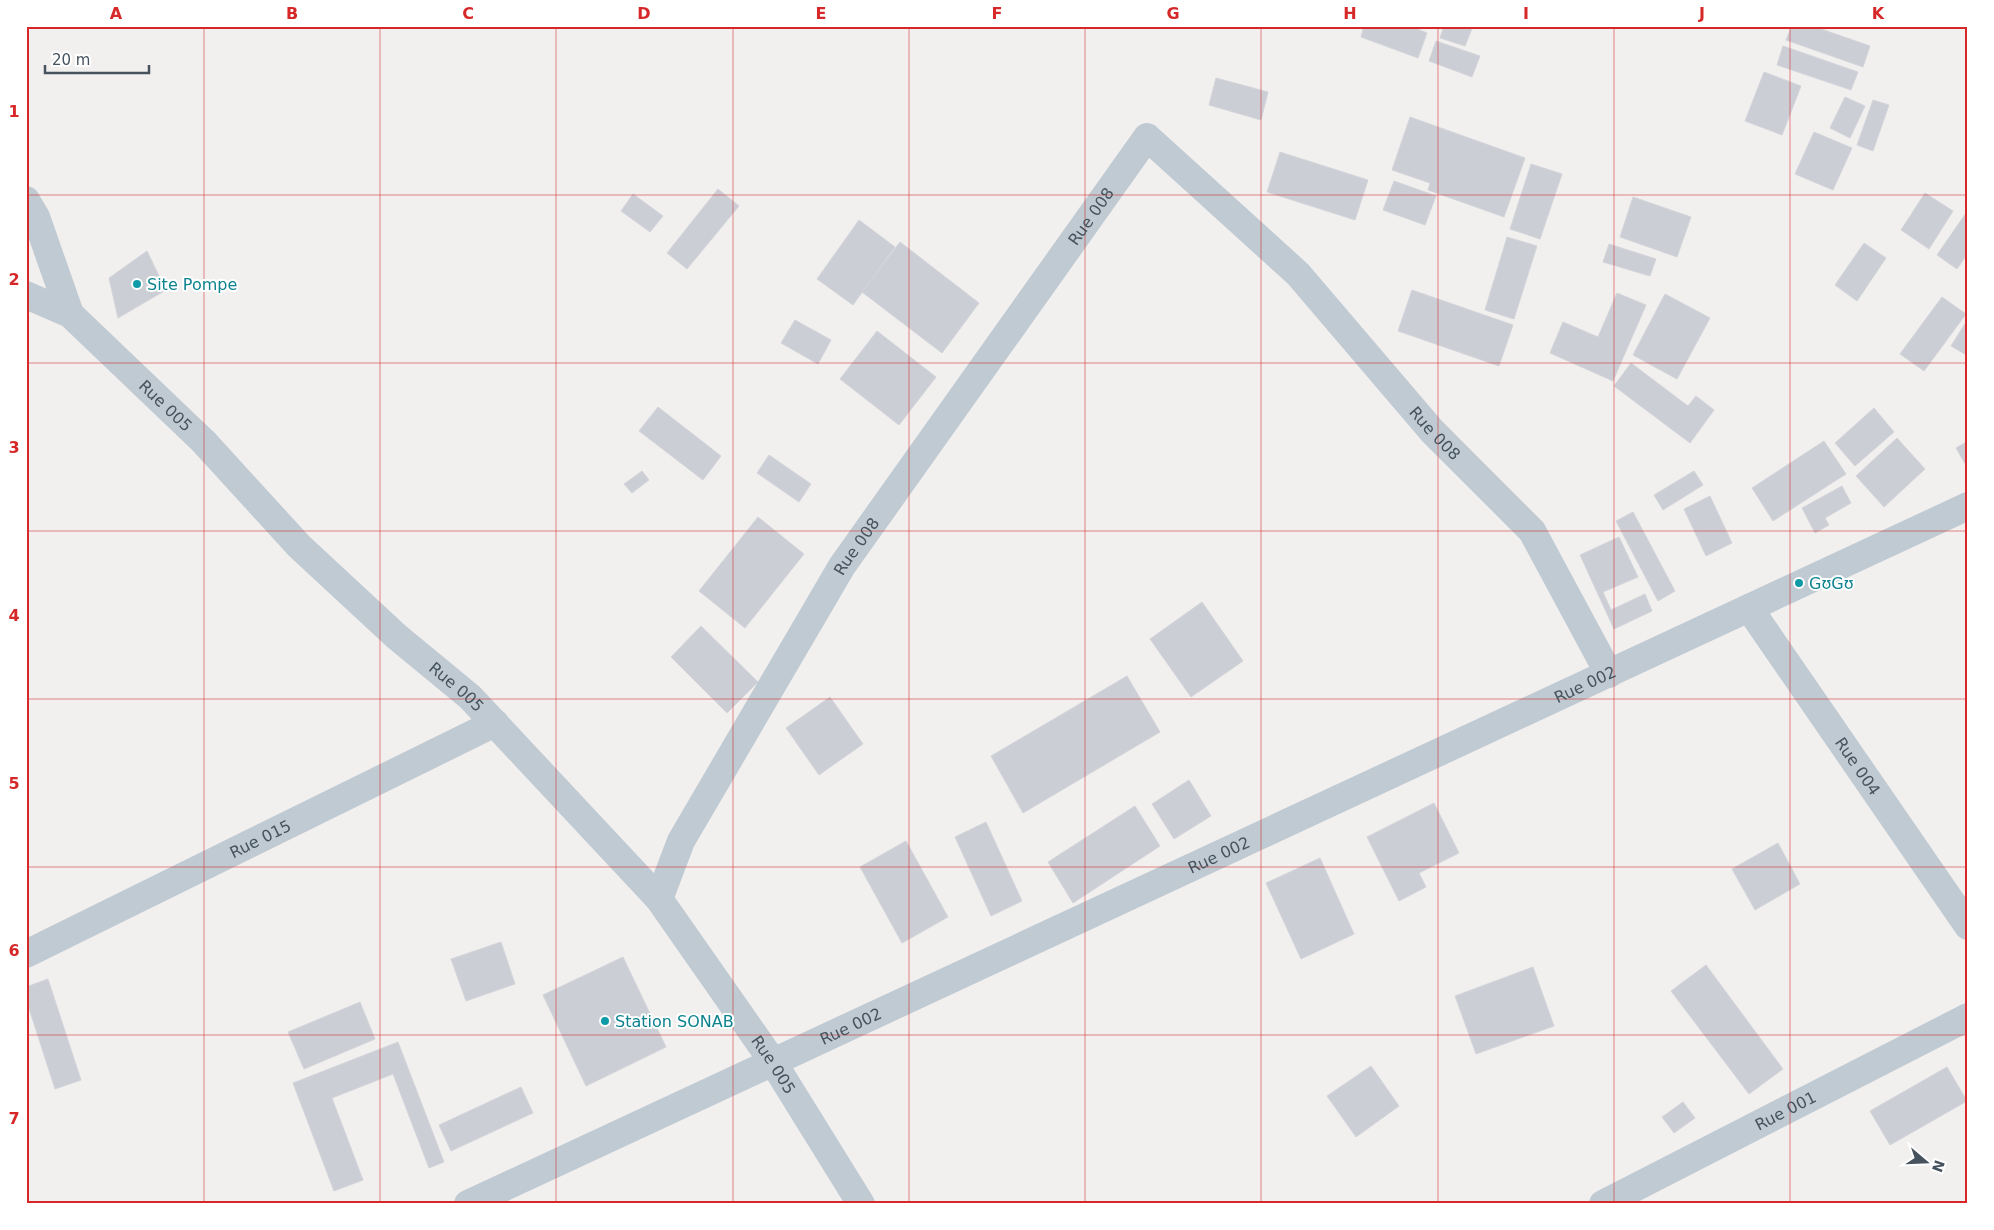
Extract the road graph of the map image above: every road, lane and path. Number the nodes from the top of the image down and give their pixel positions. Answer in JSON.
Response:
{"nodes":[{"id":1,"x":26,"y":200,"type":"edge"},
{"id":2,"x":26,"y":295,"type":"edge"},
{"id":3,"x":70,"y":314,"type":"junction"},
{"id":4,"x":1968,"y":506,"type":"edge"},
{"id":5,"x":1749,"y":608,"type":"junction"},
{"id":6,"x":1609,"y":674,"type":"junction"},
{"id":7,"x":495,"y":723,"type":"junction"},
{"id":8,"x":659,"y":899,"type":"junction"},
{"id":9,"x":1968,"y":926,"type":"edge"},
{"id":10,"x":26,"y":954,"type":"edge"},
{"id":11,"x":1968,"y":1016,"type":"edge"},
{"id":12,"x":773,"y":1062,"type":"junction"},
{"id":13,"x":468,"y":1204,"type":"edge"},
{"id":14,"x":861,"y":1204,"type":"edge"},
{"id":15,"x":1603,"y":1204,"type":"edge"}],
"edges":[{"from":1,"to":3,"type":"street","name":"Rue 005"},
{"from":2,"to":3,"type":"street"},
{"from":3,"to":7,"type":"street","name":"Rue 005"},
{"from":4,"to":5,"type":"street","name":"Rue 002"},
{"from":5,"to":6,"type":"street","name":"Rue 002"},
{"from":5,"to":9,"type":"street","name":"Rue 004"},
{"from":6,"to":8,"type":"street","name":"Rue 008"},
{"from":6,"to":12,"type":"street","name":"Rue 002"},
{"from":7,"to":8,"type":"street","name":"Rue 005"},
{"from":7,"to":10,"type":"street","name":"Rue 015"},
{"from":8,"to":12,"type":"street","name":"Rue 005"},
{"from":11,"to":15,"type":"street","name":"Rue 001"},
{"from":12,"to":13,"type":"street","name":"Rue 002"},
{"from":12,"to":14,"type":"street","name":"Rue 005"}]}
